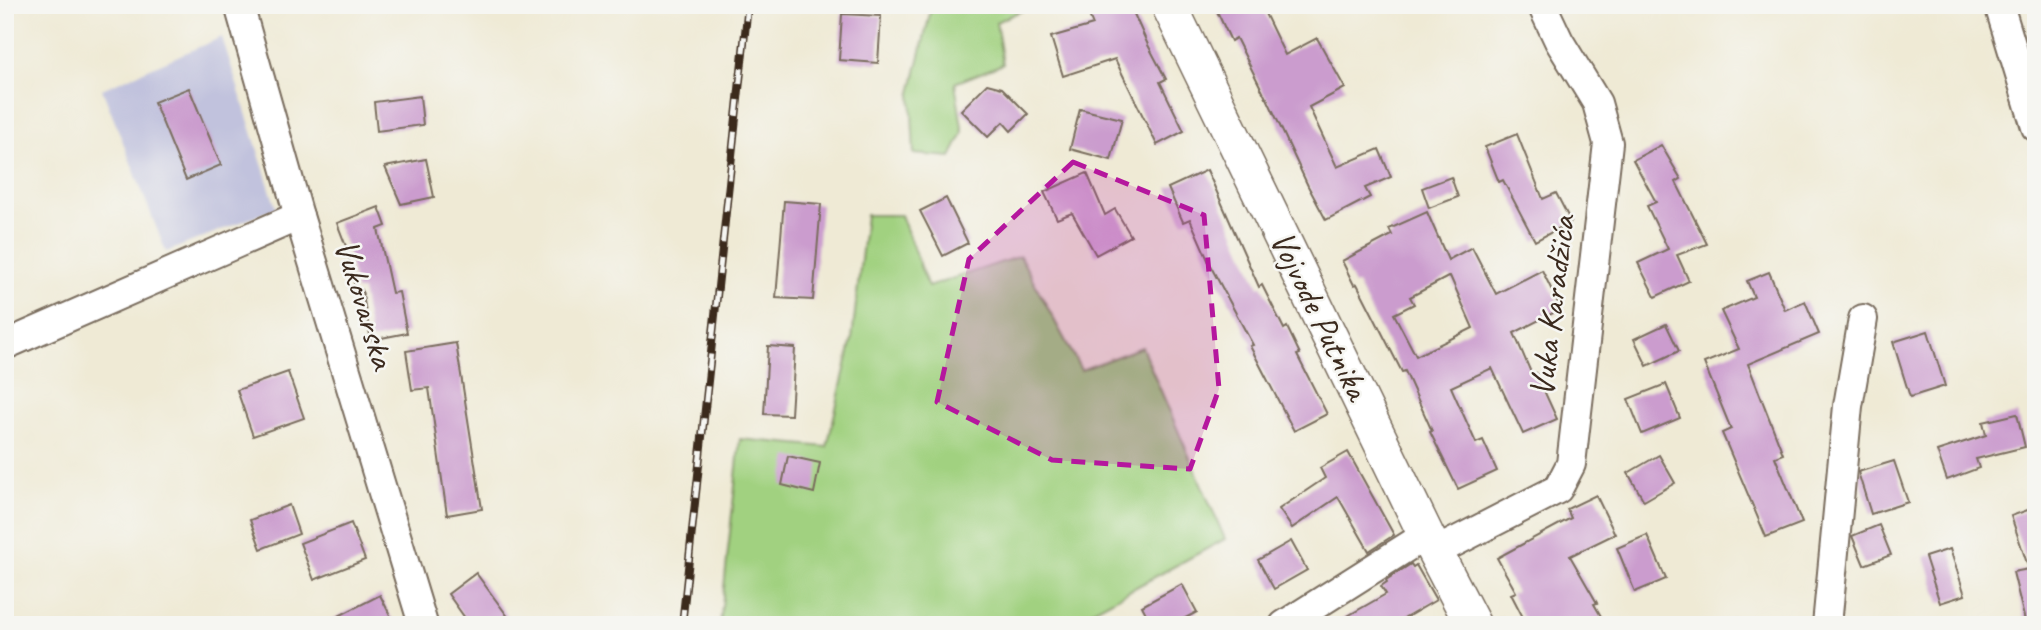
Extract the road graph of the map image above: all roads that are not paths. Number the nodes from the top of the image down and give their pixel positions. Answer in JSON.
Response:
{"nodes":[{"id":1,"x":239,"y":5,"type":"edge"},
{"id":2,"x":1169,"y":5,"type":"edge"},
{"id":3,"x":1542,"y":5,"type":"edge"},
{"id":4,"x":1999,"y":5,"type":"edge"},
{"id":5,"x":2036,"y":127,"type":"edge"},
{"id":6,"x":299,"y":216,"type":"junction"},
{"id":7,"x":1863,"y":319,"type":"dead end"},
{"id":8,"x":5,"y":345,"type":"edge"},
{"id":9,"x":1431,"y":543,"type":"junction"},
{"id":10,"x":424,"y":624,"type":"edge"},
{"id":11,"x":1284,"y":625,"type":"edge"},
{"id":12,"x":1473,"y":625,"type":"edge"},
{"id":13,"x":1826,"y":625,"type":"edge"}],
"edges":[{"from":1,"to":6,"type":"street","name":"Vukovarska"},
{"from":2,"to":9,"type":"street","name":"Vojvode Putnika"},
{"from":3,"to":9,"type":"street","name":"Vuka Karadžića"},
{"from":4,"to":5,"type":"street"},
{"from":6,"to":8,"type":"street"},
{"from":6,"to":10,"type":"street","name":"Vukovarska"},
{"from":7,"to":13,"type":"street"},
{"from":9,"to":11,"type":"street","name":"Vuka Karadžića"},
{"from":9,"to":12,"type":"street","name":"Vojvode Putnika"}]}
